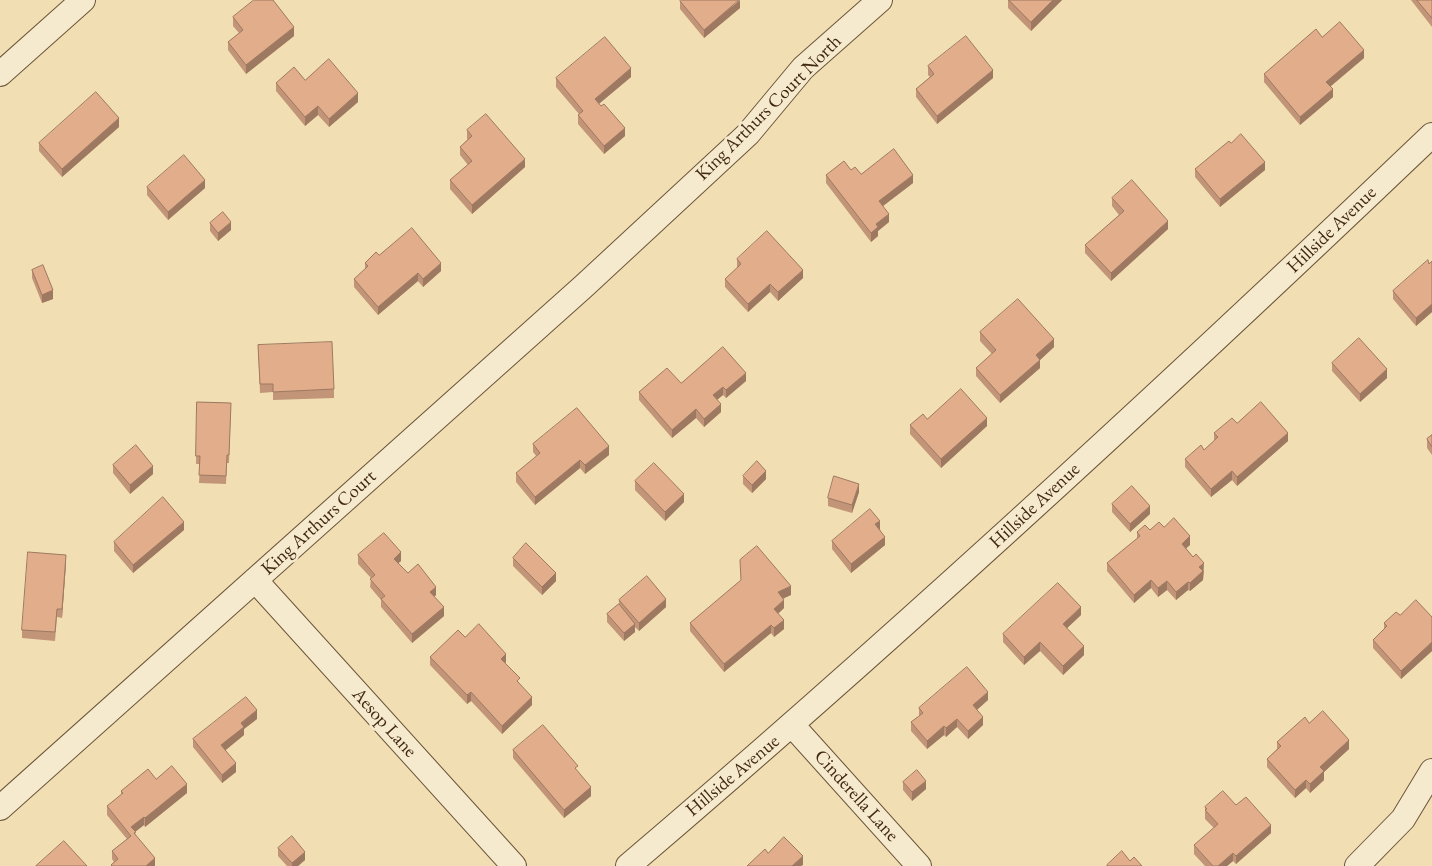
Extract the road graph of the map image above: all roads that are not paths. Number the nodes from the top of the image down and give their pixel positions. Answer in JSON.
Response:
{"nodes":[{"id":1,"x":83,"y":0,"type":"edge"},
{"id":2,"x":880,"y":0,"type":"edge"},
{"id":3,"x":0,"y":74,"type":"edge"},
{"id":4,"x":1432,"y":135,"type":"edge"},
{"id":5,"x":636,"y":236,"type":"joint"},
{"id":6,"x":255,"y":580,"type":"junction"},
{"id":7,"x":792,"y":726,"type":"junction"},
{"id":8,"x":1432,"y":771,"type":"edge"},
{"id":9,"x":0,"y":808,"type":"edge"},
{"id":10,"x":514,"y":866,"type":"edge"},
{"id":11,"x":628,"y":866,"type":"edge"},
{"id":12,"x":919,"y":866,"type":"edge"},
{"id":13,"x":1357,"y":866,"type":"edge"}],
"edges":[{"from":1,"to":3,"type":"street"},
{"from":2,"to":5,"type":"street","name":"King Arthurs Court North"},
{"from":4,"to":7,"type":"street","name":"Hillside Avenue"},
{"from":5,"to":6,"type":"street","name":"King Arthurs Court"},
{"from":6,"to":9,"type":"street","name":"King Arthurs Court"},
{"from":6,"to":10,"type":"street","name":"Aesop Lane"},
{"from":7,"to":11,"type":"street","name":"Hillside Avenue"},
{"from":7,"to":12,"type":"street","name":"Cinderella Lane"},
{"from":8,"to":13,"type":"street"}]}
